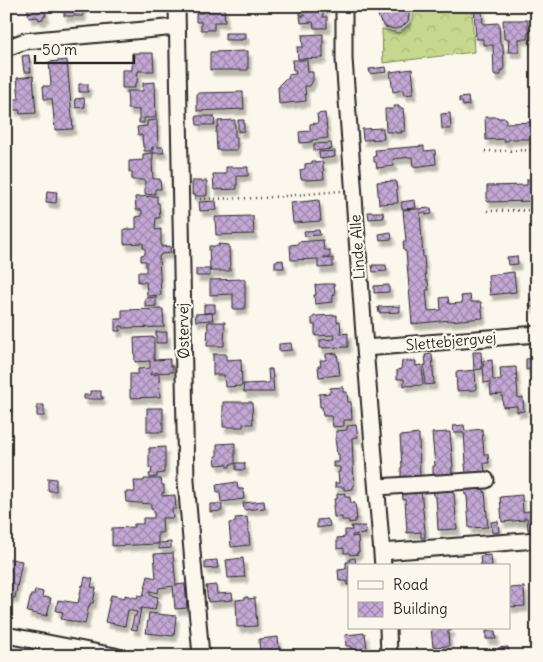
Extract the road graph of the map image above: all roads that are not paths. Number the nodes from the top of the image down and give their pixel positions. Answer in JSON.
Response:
{"nodes":[{"id":1,"x":177,"y":6,"type":"edge"},
{"id":2,"x":344,"y":6,"type":"edge"},
{"id":3,"x":177,"y":27,"type":"junction"},
{"id":4,"x":6,"y":48,"type":"edge"},
{"id":5,"x":537,"y":334,"type":"edge"},
{"id":6,"x":364,"y":348,"type":"junction"},
{"id":7,"x":486,"y":480,"type":"dead end"},
{"id":8,"x":377,"y":487,"type":"junction"},
{"id":9,"x":537,"y":540,"type":"edge"},
{"id":10,"x":383,"y":559,"type":"edge"},
{"id":11,"x":388,"y":630,"type":"edge"},
{"id":12,"x":6,"y":635,"type":"edge"},
{"id":13,"x":114,"y":656,"type":"edge"},
{"id":14,"x":201,"y":656,"type":"edge"},
{"id":15,"x":389,"y":656,"type":"edge"}],
"edges":[{"from":1,"to":3,"type":"street","name":"Østervej"},
{"from":2,"to":6,"type":"street","name":"Linde Alle"},
{"from":3,"to":4,"type":"street"},
{"from":3,"to":14,"type":"street","name":"Østervej"},
{"from":5,"to":6,"type":"street","name":"Slettebjergvej"},
{"from":6,"to":8,"type":"street","name":"Linde Alle"},
{"from":7,"to":8,"type":"street"},
{"from":8,"to":10,"type":"street","name":"Linde Alle"},
{"from":9,"to":10,"type":"street"},
{"from":11,"to":15,"type":"street"},
{"from":12,"to":13,"type":"street"}]}
